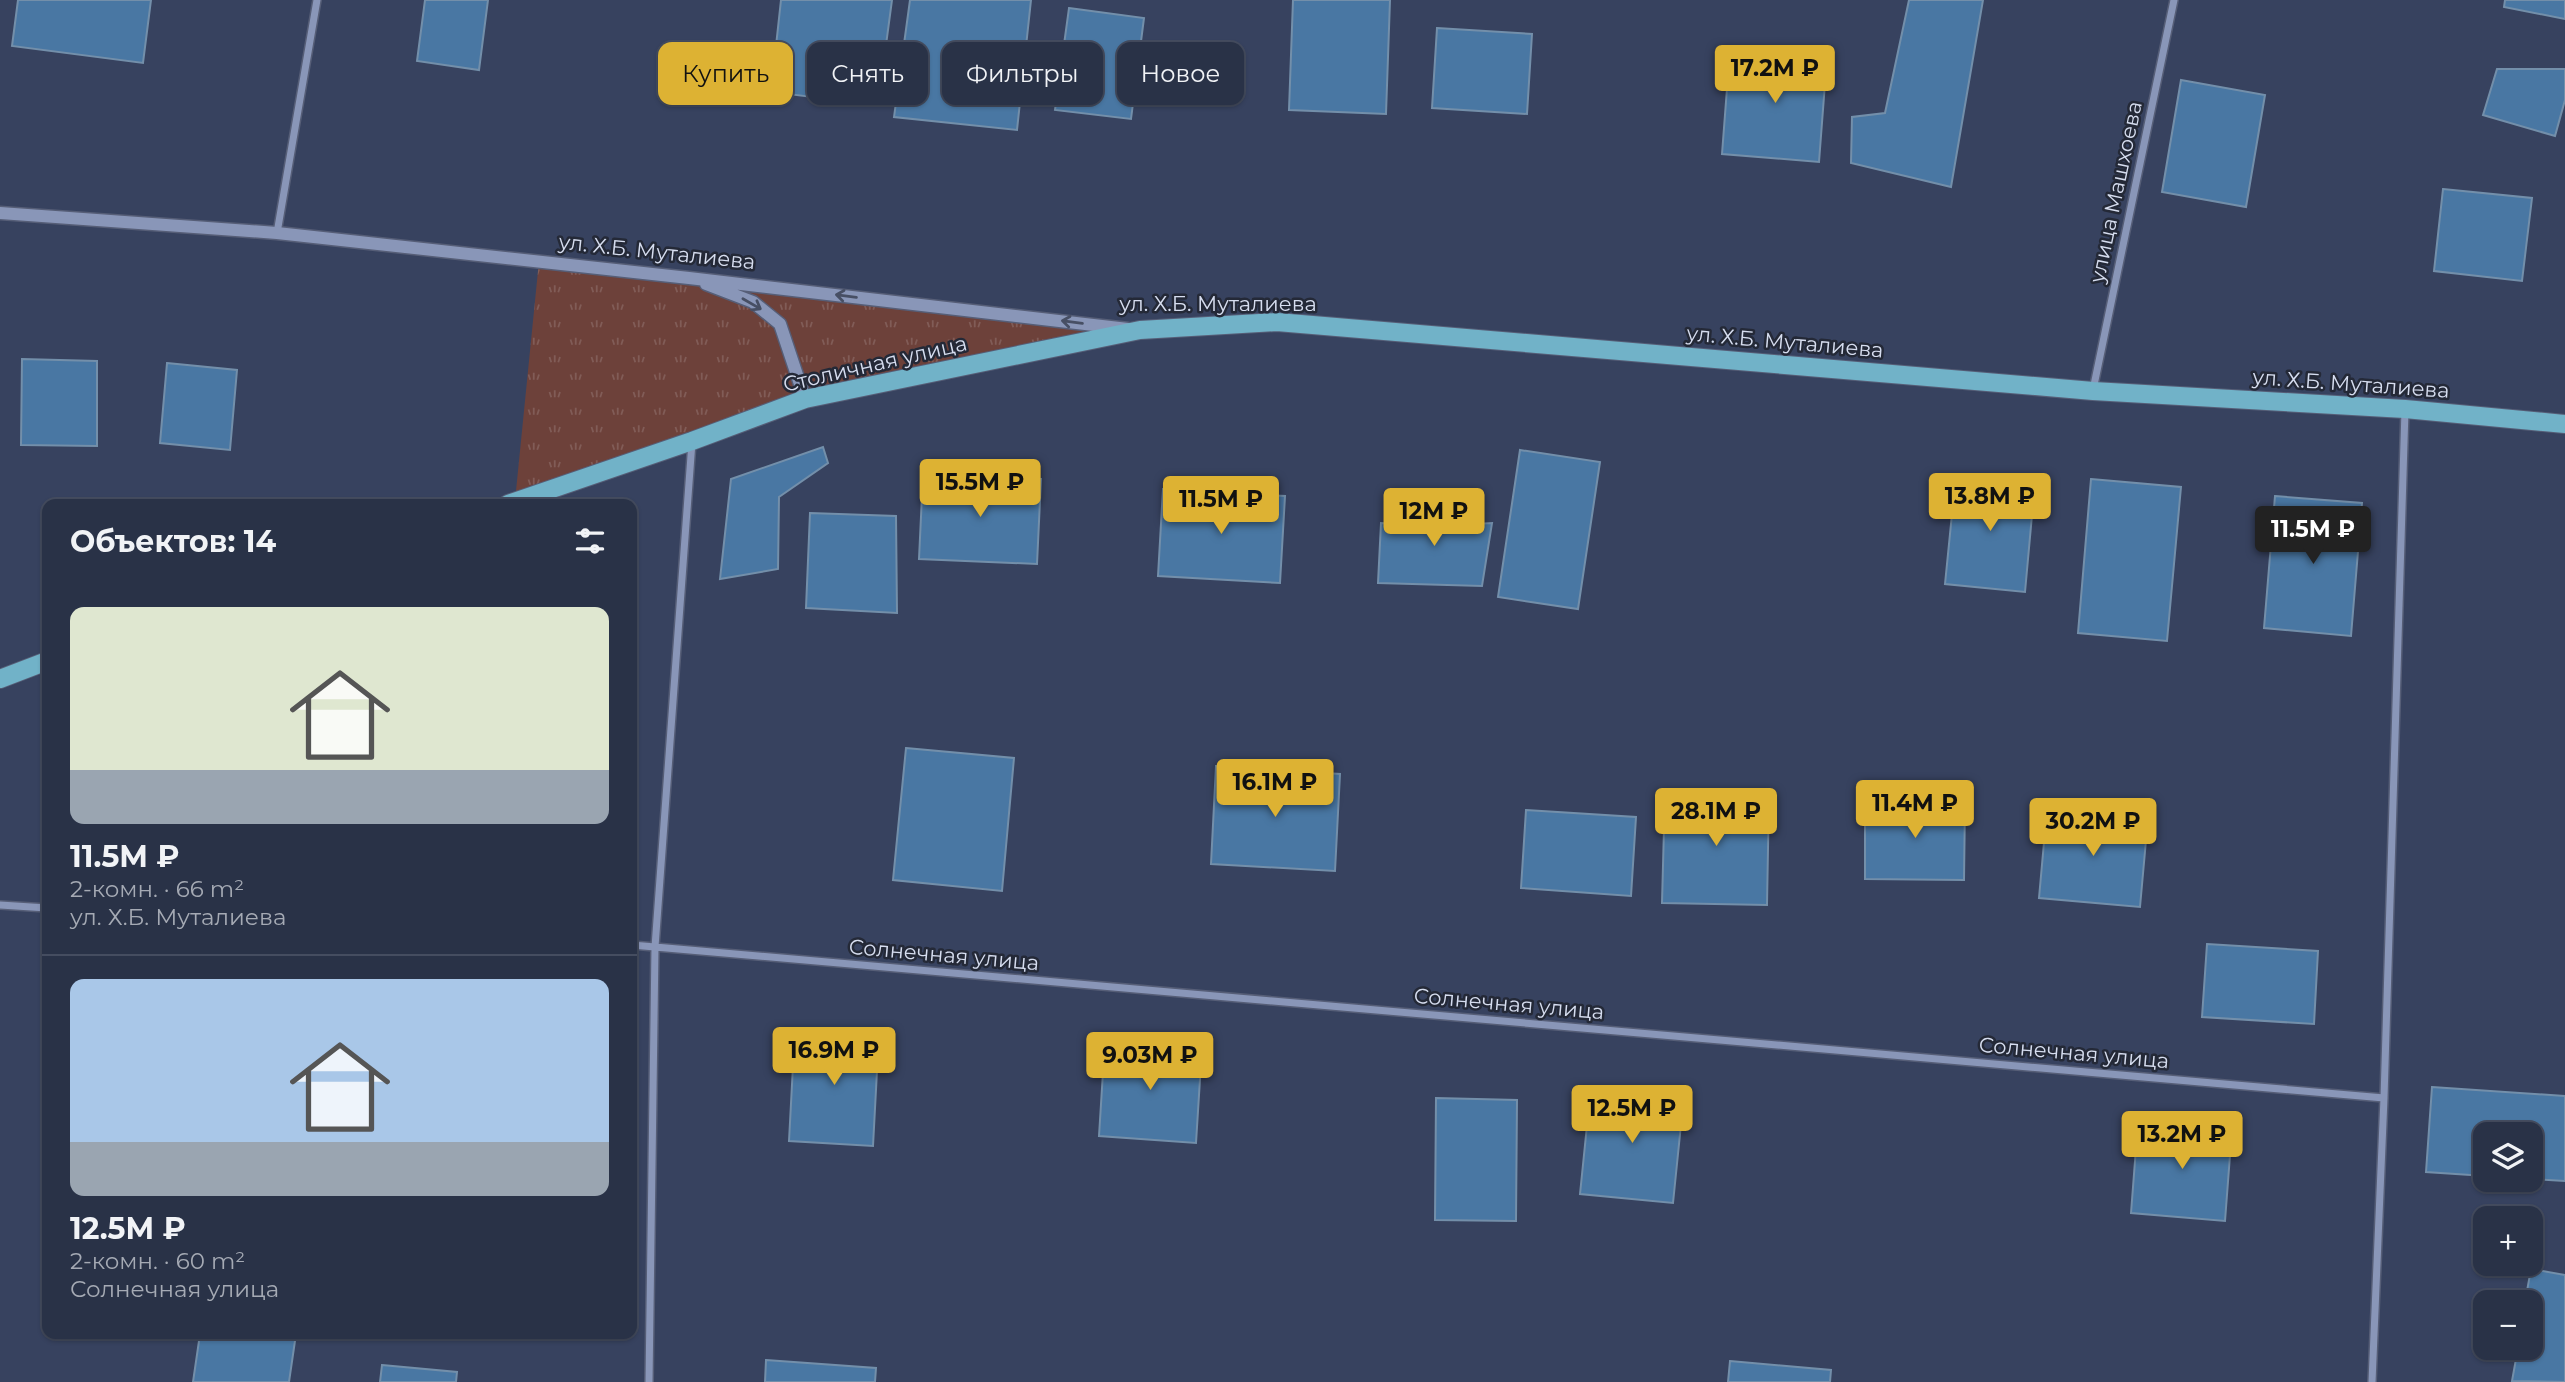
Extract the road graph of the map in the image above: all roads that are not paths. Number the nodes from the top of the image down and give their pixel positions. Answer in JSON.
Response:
{"nodes":[{"id":1,"x":317,"y":0,"type":"edge"},
{"id":2,"x":2174,"y":0,"type":"edge"},
{"id":3,"x":0,"y":213,"type":"edge"},
{"id":4,"x":277,"y":233,"type":"junction"},
{"id":5,"x":690,"y":278,"type":"junction"},
{"id":6,"x":1140,"y":330,"type":"junction"},
{"id":7,"x":2093,"y":391,"type":"junction"},
{"id":8,"x":805,"y":399,"type":"junction"},
{"id":9,"x":2405,"y":409,"type":"junction"},
{"id":10,"x":2564,"y":420,"type":"edge"},
{"id":11,"x":692,"y":442,"type":"junction"},
{"id":12,"x":523,"y":499,"type":"edge"},
{"id":13,"x":42,"y":663,"type":"edge"},
{"id":14,"x":0,"y":678,"type":"edge"},
{"id":15,"x":0,"y":905,"type":"edge"},
{"id":16,"x":42,"y":908,"type":"edge"},
{"id":17,"x":637,"y":945,"type":"edge"},
{"id":18,"x":655,"y":947,"type":"junction"},
{"id":19,"x":2384,"y":1098,"type":"junction"},
{"id":20,"x":649,"y":1382,"type":"edge"},
{"id":21,"x":2372,"y":1382,"type":"edge"}],
"edges":[{"from":1,"to":4,"type":"street"},
{"from":2,"to":7,"type":"street","name":"улица Машхоева"},
{"from":3,"to":4,"type":"street","name":"ул. Х.Б. Муталиева"},
{"from":4,"to":5,"type":"street","name":"ул. Х.Б. Муталиева"},
{"from":6,"to":5,"type":"street","name":"ул. Х.Б. Муталиева","one_way":true},
{"from":5,"to":8,"type":"street","one_way":true},
{"from":6,"to":7,"type":"main road","name":"ул. Х.Б. Муталиева"},
{"from":6,"to":8,"type":"main road","name":"Столичная улица"},
{"from":7,"to":9,"type":"main road","name":"ул. Х.Б. Муталиева"},
{"from":8,"to":11,"type":"main road","name":"Столичная улица"},
{"from":9,"to":10,"type":"main road","name":"ул. Х.Б. Муталиева"},
{"from":9,"to":19,"type":"street"},
{"from":11,"to":12,"type":"main road","name":"Столичная улица"},
{"from":11,"to":18,"type":"street"},
{"from":13,"to":14,"type":"main road"},
{"from":15,"to":16,"type":"street"},
{"from":17,"to":18,"type":"street","name":"Солнечная улица"},
{"from":18,"to":19,"type":"street","name":"Солнечная улица"},
{"from":18,"to":20,"type":"street"},
{"from":19,"to":21,"type":"street"}]}
